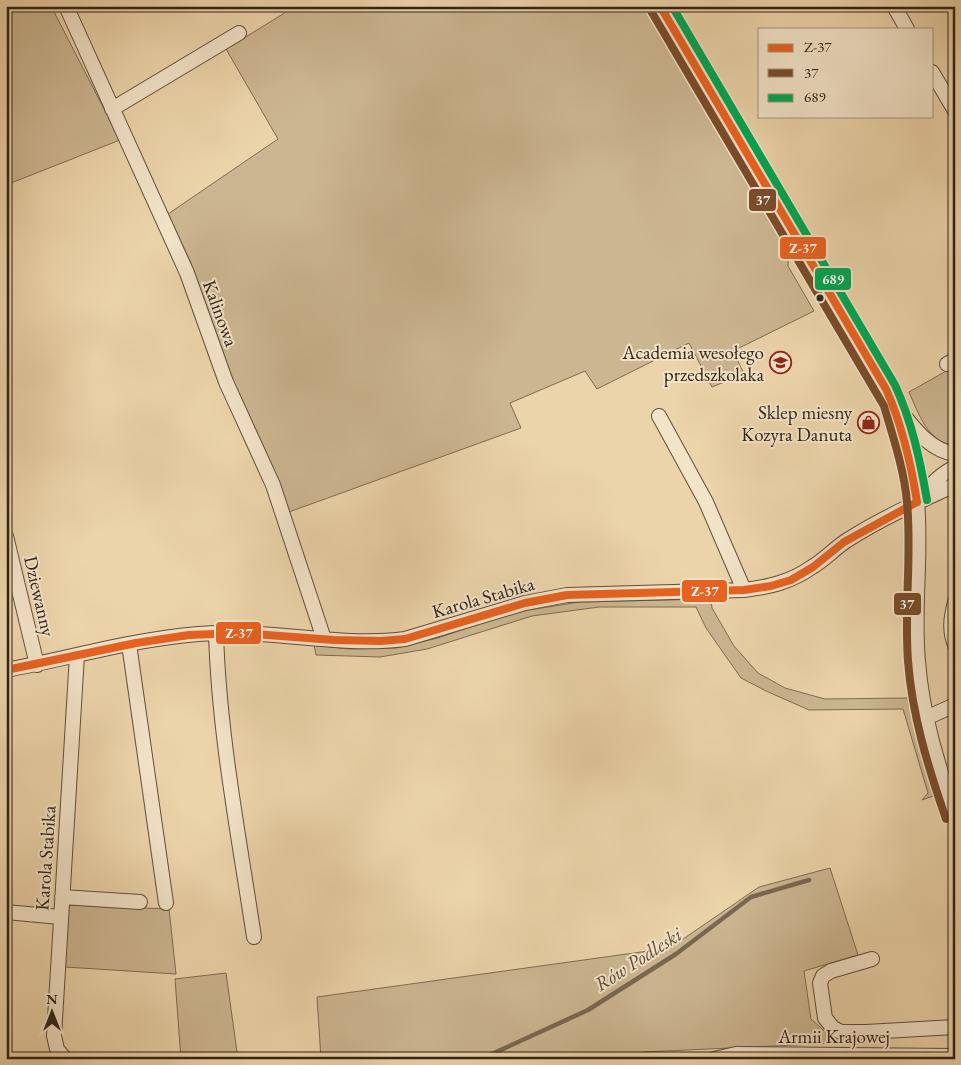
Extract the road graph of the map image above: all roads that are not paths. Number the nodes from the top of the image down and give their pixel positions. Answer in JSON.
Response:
{"nodes":[{"id":1,"x":66,"y":6,"type":"edge"},
{"id":2,"x":660,"y":6,"type":"edge"},
{"id":3,"x":894,"y":6,"type":"edge"},
{"id":4,"x":906,"y":28,"type":"edge"},
{"id":5,"x":239,"y":33,"type":"dead end"},
{"id":6,"x":934,"y":75,"type":"edge"},
{"id":7,"x":112,"y":109,"type":"junction"},
{"id":8,"x":955,"y":111,"type":"edge"},
{"id":9,"x":893,"y":402,"type":"junction"},
{"id":10,"x":659,"y":416,"type":"dead end"},
{"id":11,"x":955,"y":454,"type":"edge"},
{"id":12,"x":955,"y":467,"type":"edge"},
{"id":13,"x":955,"y":485,"type":"edge"},
{"id":14,"x":917,"y":502,"type":"junction"},
{"id":15,"x":6,"y":536,"type":"edge"},
{"id":16,"x":744,"y":590,"type":"junction"},
{"id":17,"x":955,"y":602,"type":"edge"},
{"id":18,"x":216,"y":633,"type":"junction"},
{"id":19,"x":324,"y":640,"type":"junction"},
{"id":20,"x":129,"y":644,"type":"junction"},
{"id":21,"x":955,"y":645,"type":"edge"},
{"id":22,"x":77,"y":656,"type":"junction"},
{"id":23,"x":37,"y":665,"type":"junction"},
{"id":24,"x":6,"y":670,"type":"edge"},
{"id":25,"x":955,"y":705,"type":"edge"},
{"id":26,"x":926,"y":718,"type":"junction"},
{"id":27,"x":955,"y":816,"type":"edge"},
{"id":28,"x":62,"y":897,"type":"junction"},
{"id":29,"x":140,"y":902,"type":"dead end"},
{"id":30,"x":166,"y":903,"type":"dead end"},
{"id":31,"x":6,"y":912,"type":"edge"},
{"id":32,"x":60,"y":917,"type":"junction"},
{"id":33,"x":254,"y":937,"type":"dead end"},
{"id":34,"x":872,"y":958,"type":"dead end"},
{"id":35,"x":955,"y":1027,"type":"edge"},
{"id":36,"x":955,"y":1056,"type":"edge"},
{"id":37,"x":65,"y":1059,"type":"edge"},
{"id":38,"x":714,"y":1059,"type":"edge"}],
"edges":[{"from":1,"to":7,"type":"street","name":"Kalinowa"},
{"from":2,"to":9,"type":"street"},
{"from":3,"to":4,"type":"street"},
{"from":5,"to":7,"type":"street"},
{"from":6,"to":8,"type":"street"},
{"from":7,"to":19,"type":"street","name":"Kalinowa"},
{"from":9,"to":11,"type":"street"},
{"from":9,"to":14,"type":"street"},
{"from":10,"to":16,"type":"street"},
{"from":12,"to":14,"type":"street"},
{"from":13,"to":14,"type":"street","name":"Karola Stabika"},
{"from":14,"to":16,"type":"street","name":"Karola Stabika"},
{"from":14,"to":26,"type":"street"},
{"from":15,"to":23,"type":"street","name":"Dziewanny"},
{"from":16,"to":19,"type":"street","name":"Karola Stabika"},
{"from":17,"to":21,"type":"street"},
{"from":18,"to":19,"type":"street","name":"Karola Stabika"},
{"from":18,"to":20,"type":"street","name":"Karola Stabika"},
{"from":18,"to":33,"type":"street"},
{"from":20,"to":22,"type":"street","name":"Karola Stabika"},
{"from":20,"to":30,"type":"street"},
{"from":22,"to":23,"type":"street","name":"Karola Stabika"},
{"from":22,"to":28,"type":"street","name":"Karola Stabika"},
{"from":23,"to":24,"type":"street","name":"Karola Stabika"},
{"from":25,"to":26,"type":"street"},
{"from":26,"to":27,"type":"street"},
{"from":28,"to":29,"type":"street"},
{"from":28,"to":32,"type":"street","name":"Karola Stabika"},
{"from":31,"to":32,"type":"street"},
{"from":32,"to":37,"type":"street","name":"Karola Stabika"},
{"from":34,"to":35,"type":"street"},
{"from":36,"to":38,"type":"street","name":"Armii Krajowej"}]}
